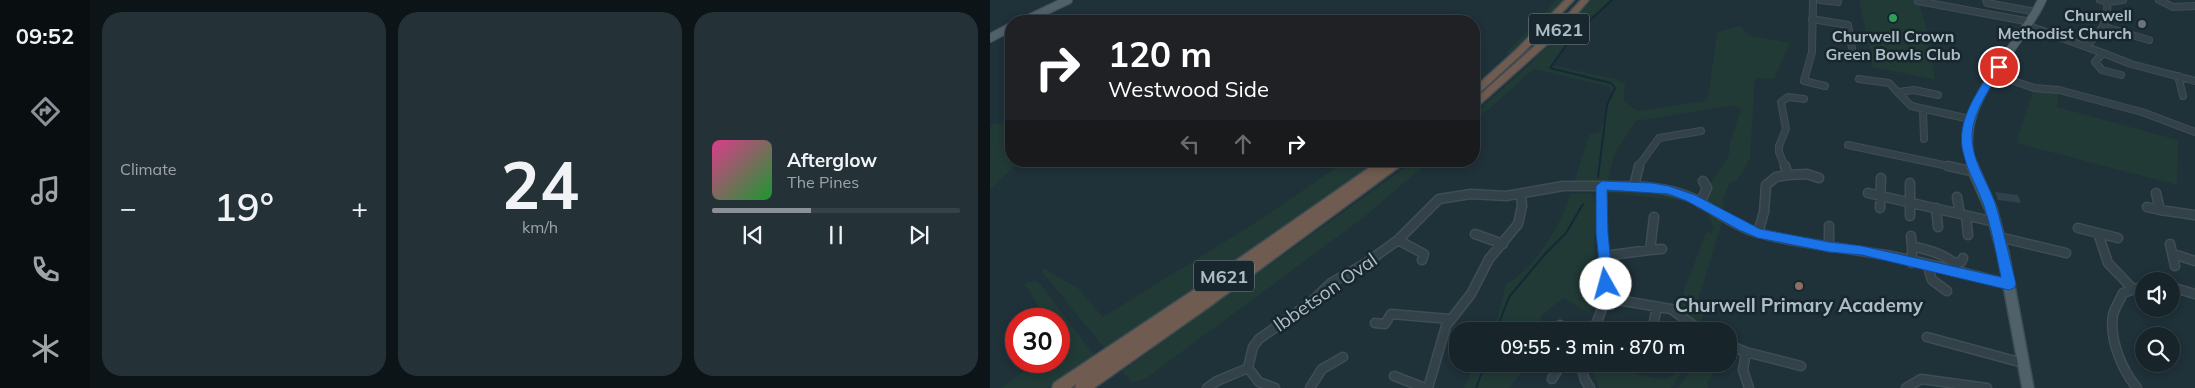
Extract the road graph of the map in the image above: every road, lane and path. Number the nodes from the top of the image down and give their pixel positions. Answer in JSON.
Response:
{"nodes":[{"id":1,"x":1068,"y":0,"type":"edge"},
{"id":2,"x":1570,"y":0,"type":"edge"},
{"id":3,"x":1585,"y":0,"type":"edge"},
{"id":4,"x":1813,"y":0,"type":"edge"},
{"id":5,"x":1820,"y":0,"type":"edge"},
{"id":6,"x":2042,"y":0,"type":"edge"},
{"id":7,"x":2100,"y":0,"type":"edge"},
{"id":8,"x":2124,"y":0,"type":"edge"},
{"id":9,"x":2159,"y":0,"type":"edge"},
{"id":10,"x":1918,"y":1,"type":"edge"},
{"id":11,"x":1987,"y":1,"type":"edge"},
{"id":12,"x":1838,"y":2,"type":"dead end"},
{"id":13,"x":2107,"y":2,"type":"junction"},
{"id":14,"x":2008,"y":3,"type":"edge"},
{"id":15,"x":2195,"y":6,"type":"edge"},
{"id":16,"x":2037,"y":12,"type":"junction"},
{"id":17,"x":1037,"y":15,"type":"edge"},
{"id":18,"x":1812,"y":19,"type":"junction"},
{"id":19,"x":2030,"y":24,"type":"junction"},
{"id":20,"x":2104,"y":27,"type":"junction"},
{"id":21,"x":1005,"y":30,"type":"edge"},
{"id":22,"x":990,"y":38,"type":"edge"},
{"id":23,"x":2150,"y":40,"type":"dead end"},
{"id":24,"x":2086,"y":46,"type":"junction"},
{"id":25,"x":1852,"y":48,"type":"dead end"},
{"id":26,"x":2103,"y":53,"type":"junction"},
{"id":27,"x":2087,"y":67,"type":"dead end"},
{"id":28,"x":2097,"y":67,"type":"junction"},
{"id":29,"x":1810,"y":68,"type":"junction"},
{"id":30,"x":1819,"y":70,"type":"dead end"},
{"id":31,"x":1993,"y":74,"type":"junction"},
{"id":32,"x":2121,"y":75,"type":"dead end"},
{"id":33,"x":2178,"y":76,"type":"junction"},
{"id":34,"x":1859,"y":79,"type":"dead end"},
{"id":35,"x":2195,"y":81,"type":"edge"},
{"id":36,"x":1825,"y":86,"type":"dead end"},
{"id":37,"x":1480,"y":87,"type":"edge"},
{"id":38,"x":1898,"y":92,"type":"junction"},
{"id":39,"x":1938,"y":95,"type":"dead end"},
{"id":40,"x":2183,"y":96,"type":"dead end"},
{"id":41,"x":1804,"y":99,"type":"dead end"},
{"id":42,"x":1480,"y":100,"type":"edge"},
{"id":43,"x":1923,"y":110,"type":"junction"},
{"id":44,"x":1970,"y":119,"type":"junction"},
{"id":45,"x":1701,"y":130,"type":"dead end"},
{"id":46,"x":2195,"y":132,"type":"edge"},
{"id":47,"x":1924,"y":139,"type":"dead end"},
{"id":48,"x":1848,"y":145,"type":"dead end"},
{"id":49,"x":1378,"y":167,"type":"edge"},
{"id":50,"x":1394,"y":167,"type":"edge"},
{"id":51,"x":1975,"y":172,"type":"junction"},
{"id":52,"x":1788,"y":175,"type":"junction"},
{"id":53,"x":1819,"y":178,"type":"dead end"},
{"id":54,"x":1881,"y":178,"type":"dead end"},
{"id":55,"x":1704,"y":181,"type":"dead end"},
{"id":56,"x":1910,"y":183,"type":"dead end"},
{"id":57,"x":1602,"y":186,"type":"junction"},
{"id":58,"x":1634,"y":186,"type":"junction"},
{"id":59,"x":1440,"y":189,"type":"dead end"},
{"id":60,"x":1868,"y":192,"type":"dead end"},
{"id":61,"x":2156,"y":193,"type":"dead end"},
{"id":62,"x":1521,"y":194,"type":"junction"},
{"id":63,"x":1881,"y":195,"type":"junction"},
{"id":64,"x":1957,"y":197,"type":"dead end"},
{"id":65,"x":1439,"y":199,"type":"junction"},
{"id":66,"x":1910,"y":201,"type":"junction"},
{"id":67,"x":1700,"y":203,"type":"junction"},
{"id":68,"x":2147,"y":207,"type":"dead end"},
{"id":69,"x":1880,"y":208,"type":"dead end"},
{"id":70,"x":1936,"y":208,"type":"junction"},
{"id":71,"x":2160,"y":210,"type":"junction"},
{"id":72,"x":1963,"y":215,"type":"junction"},
{"id":73,"x":2195,"y":215,"type":"edge"},
{"id":74,"x":1910,"y":216,"type":"dead end"},
{"id":75,"x":1654,"y":217,"type":"dead end"},
{"id":76,"x":1995,"y":222,"type":"junction"},
{"id":77,"x":1829,"y":226,"type":"dead end"},
{"id":78,"x":1938,"y":227,"type":"dead end"},
{"id":79,"x":2078,"y":228,"type":"dead end"},
{"id":80,"x":1758,"y":233,"type":"junction"},
{"id":81,"x":2098,"y":233,"type":"junction"},
{"id":82,"x":1475,"y":234,"type":"dead end"},
{"id":83,"x":1968,"y":235,"type":"dead end"},
{"id":84,"x":1911,"y":236,"type":"dead end"},
{"id":85,"x":1999,"y":237,"type":"junction"},
{"id":86,"x":2118,"y":238,"type":"dead end"},
{"id":87,"x":1398,"y":240,"type":"junction"},
{"id":88,"x":1503,"y":244,"type":"junction"},
{"id":89,"x":2170,"y":244,"type":"dead end"},
{"id":90,"x":1912,"y":246,"type":"junction"},
{"id":91,"x":1829,"y":247,"type":"junction"},
{"id":92,"x":1662,"y":249,"type":"dead end"},
{"id":93,"x":1650,"y":250,"type":"junction"},
{"id":94,"x":2066,"y":253,"type":"dead end"},
{"id":95,"x":2173,"y":254,"type":"junction"},
{"id":96,"x":1603,"y":256,"type":"junction"},
{"id":97,"x":1963,"y":258,"type":"dead end"},
{"id":98,"x":1422,"y":260,"type":"dead end"},
{"id":99,"x":2195,"y":261,"type":"edge"},
{"id":100,"x":1912,"y":263,"type":"junction"},
{"id":101,"x":2176,"y":266,"type":"dead end"},
{"id":102,"x":1928,"y":267,"type":"junction"},
{"id":103,"x":2009,"y":284,"type":"junction"},
{"id":104,"x":2132,"y":288,"type":"junction"},
{"id":105,"x":2135,"y":288,"type":"edge"},
{"id":106,"x":2180,"y":290,"type":"edge"},
{"id":107,"x":1947,"y":291,"type":"dead end"},
{"id":108,"x":2195,"y":294,"type":"edge"},
{"id":109,"x":1606,"y":298,"type":"junction"},
{"id":110,"x":1657,"y":308,"type":"junction"},
{"id":111,"x":1450,"y":319,"type":"junction"},
{"id":112,"x":1597,"y":322,"type":"edge"},
{"id":113,"x":1654,"y":322,"type":"edge"},
{"id":114,"x":1689,"y":322,"type":"edge"},
{"id":115,"x":1375,"y":323,"type":"dead end"},
{"id":116,"x":1927,"y":337,"type":"dead end"},
{"id":117,"x":1737,"y":348,"type":"edge"},
{"id":118,"x":1746,"y":352,"type":"junction"},
{"id":119,"x":1343,"y":357,"type":"dead end"},
{"id":120,"x":2023,"y":362,"type":"junction"},
{"id":121,"x":1801,"y":366,"type":"dead end"},
{"id":122,"x":1248,"y":368,"type":"junction"},
{"id":123,"x":1556,"y":372,"type":"edge"},
{"id":124,"x":1582,"y":372,"type":"edge"},
{"id":125,"x":1394,"y":376,"type":"dead end"},
{"id":126,"x":1552,"y":379,"type":"dead end"},
{"id":127,"x":1059,"y":388,"type":"edge"},
{"id":128,"x":1082,"y":388,"type":"edge"},
{"id":129,"x":1207,"y":388,"type":"edge"},
{"id":130,"x":1275,"y":388,"type":"edge"},
{"id":131,"x":1310,"y":388,"type":"edge"},
{"id":132,"x":1427,"y":388,"type":"edge"},
{"id":133,"x":1590,"y":388,"type":"edge"},
{"id":134,"x":1749,"y":388,"type":"edge"},
{"id":135,"x":1906,"y":388,"type":"edge"},
{"id":136,"x":1987,"y":388,"type":"edge"},
{"id":137,"x":2028,"y":388,"type":"edge"},
{"id":138,"x":2137,"y":388,"type":"edge"}],
"edges":[{"from":1,"to":17,"type":"main road"},
{"from":2,"to":37,"type":"highway","number":"M621"},
{"from":3,"to":42,"type":"highway","number":"M621"},
{"from":4,"to":18,"type":"street"},
{"from":5,"to":12,"type":"street"},
{"from":6,"to":16,"type":"main road"},
{"from":7,"to":13,"type":"street"},
{"from":8,"to":13,"type":"street"},
{"from":9,"to":15,"type":"street"},
{"from":10,"to":19,"type":"street"},
{"from":11,"to":14,"type":"street"},
{"from":13,"to":20,"type":"street"},
{"from":14,"to":16,"type":"street"},
{"from":16,"to":19,"type":"main road"},
{"from":18,"to":25,"type":"street"},
{"from":18,"to":29,"type":"street"},
{"from":19,"to":24,"type":"street"},
{"from":19,"to":31,"type":"main road"},
{"from":20,"to":23,"type":"street"},
{"from":20,"to":24,"type":"street"},
{"from":21,"to":22,"type":"main road"},
{"from":24,"to":26,"type":"street"},
{"from":26,"to":28,"type":"street"},
{"from":26,"to":33,"type":"street"},
{"from":27,"to":28,"type":"street"},
{"from":28,"to":32,"type":"street"},
{"from":29,"to":30,"type":"street"},
{"from":29,"to":36,"type":"street"},
{"from":31,"to":44,"type":"main road"},
{"from":31,"to":46,"type":"street"},
{"from":33,"to":35,"type":"street"},
{"from":33,"to":40,"type":"street"},
{"from":34,"to":38,"type":"street"},
{"from":38,"to":39,"type":"street"},
{"from":38,"to":43,"type":"street"},
{"from":41,"to":52,"type":"street"},
{"from":43,"to":44,"type":"street"},
{"from":43,"to":47,"type":"street"},
{"from":44,"to":51,"type":"main road"},
{"from":45,"to":58,"type":"street"},
{"from":48,"to":51,"type":"street"},
{"from":49,"to":127,"type":"highway","number":"M621"},
{"from":50,"to":128,"type":"highway","number":"M621"},
{"from":51,"to":76,"type":"main road"},
{"from":52,"to":53,"type":"street"},
{"from":52,"to":80,"type":"street"},
{"from":54,"to":63,"type":"street"},
{"from":55,"to":67,"type":"street"},
{"from":56,"to":66,"type":"street"},
{"from":57,"to":58,"type":"street"},
{"from":57,"to":62,"type":"street"},
{"from":57,"to":96,"type":"street"},
{"from":58,"to":67,"type":"street"},
{"from":59,"to":65,"type":"street"},
{"from":60,"to":63,"type":"street"},
{"from":61,"to":71,"type":"street"},
{"from":62,"to":65,"type":"street"},
{"from":62,"to":88,"type":"street"},
{"from":63,"to":66,"type":"street"},
{"from":63,"to":69,"type":"street"},
{"from":64,"to":72,"type":"street"},
{"from":65,"to":87,"type":"street","name":"Ibbetson Oval"},
{"from":66,"to":70,"type":"street"},
{"from":66,"to":74,"type":"street"},
{"from":67,"to":80,"type":"street"},
{"from":68,"to":71,"type":"street"},
{"from":70,"to":72,"type":"street"},
{"from":70,"to":78,"type":"street"},
{"from":71,"to":73,"type":"street"},
{"from":72,"to":76,"type":"street"},
{"from":72,"to":83,"type":"street"},
{"from":75,"to":93,"type":"street"},
{"from":76,"to":85,"type":"main road"},
{"from":77,"to":91,"type":"street"},
{"from":79,"to":81,"type":"street"},
{"from":80,"to":91,"type":"street"},
{"from":81,"to":86,"type":"street"},
{"from":81,"to":104,"type":"street"},
{"from":82,"to":88,"type":"street"},
{"from":84,"to":90,"type":"street"},
{"from":85,"to":94,"type":"street"},
{"from":85,"to":103,"type":"main road"},
{"from":87,"to":98,"type":"street"},
{"from":87,"to":122,"type":"street","name":"Ibbetson Oval"},
{"from":88,"to":111,"type":"street"},
{"from":89,"to":95,"type":"street"},
{"from":90,"to":97,"type":"street"},
{"from":90,"to":100,"type":"street"},
{"from":91,"to":100,"type":"street"},
{"from":92,"to":93,"type":"street"},
{"from":93,"to":96,"type":"street"},
{"from":95,"to":99,"type":"street"},
{"from":95,"to":101,"type":"street"},
{"from":96,"to":109,"type":"street"},
{"from":100,"to":102,"type":"street"},
{"from":102,"to":103,"type":"street"},
{"from":102,"to":107,"type":"street"},
{"from":103,"to":120,"type":"main road"},
{"from":104,"to":105,"type":"street"},
{"from":104,"to":138,"type":"street"},
{"from":106,"to":108,"type":"street"},
{"from":109,"to":110,"type":"street"},
{"from":109,"to":112,"type":"street"},
{"from":110,"to":113,"type":"street"},
{"from":110,"to":114,"type":"street"},
{"from":111,"to":115,"type":"street"},
{"from":111,"to":132,"type":"street"},
{"from":116,"to":120,"type":"street"},
{"from":117,"to":118,"type":"street"},
{"from":118,"to":121,"type":"street"},
{"from":118,"to":134,"type":"street"},
{"from":119,"to":131,"type":"street"},
{"from":120,"to":137,"type":"main road"},
{"from":122,"to":129,"type":"street"},
{"from":122,"to":130,"type":"street"},
{"from":123,"to":126,"type":"street"},
{"from":124,"to":133,"type":"street"},
{"from":125,"to":132,"type":"street"},
{"from":135,"to":136,"type":"street"}]}
